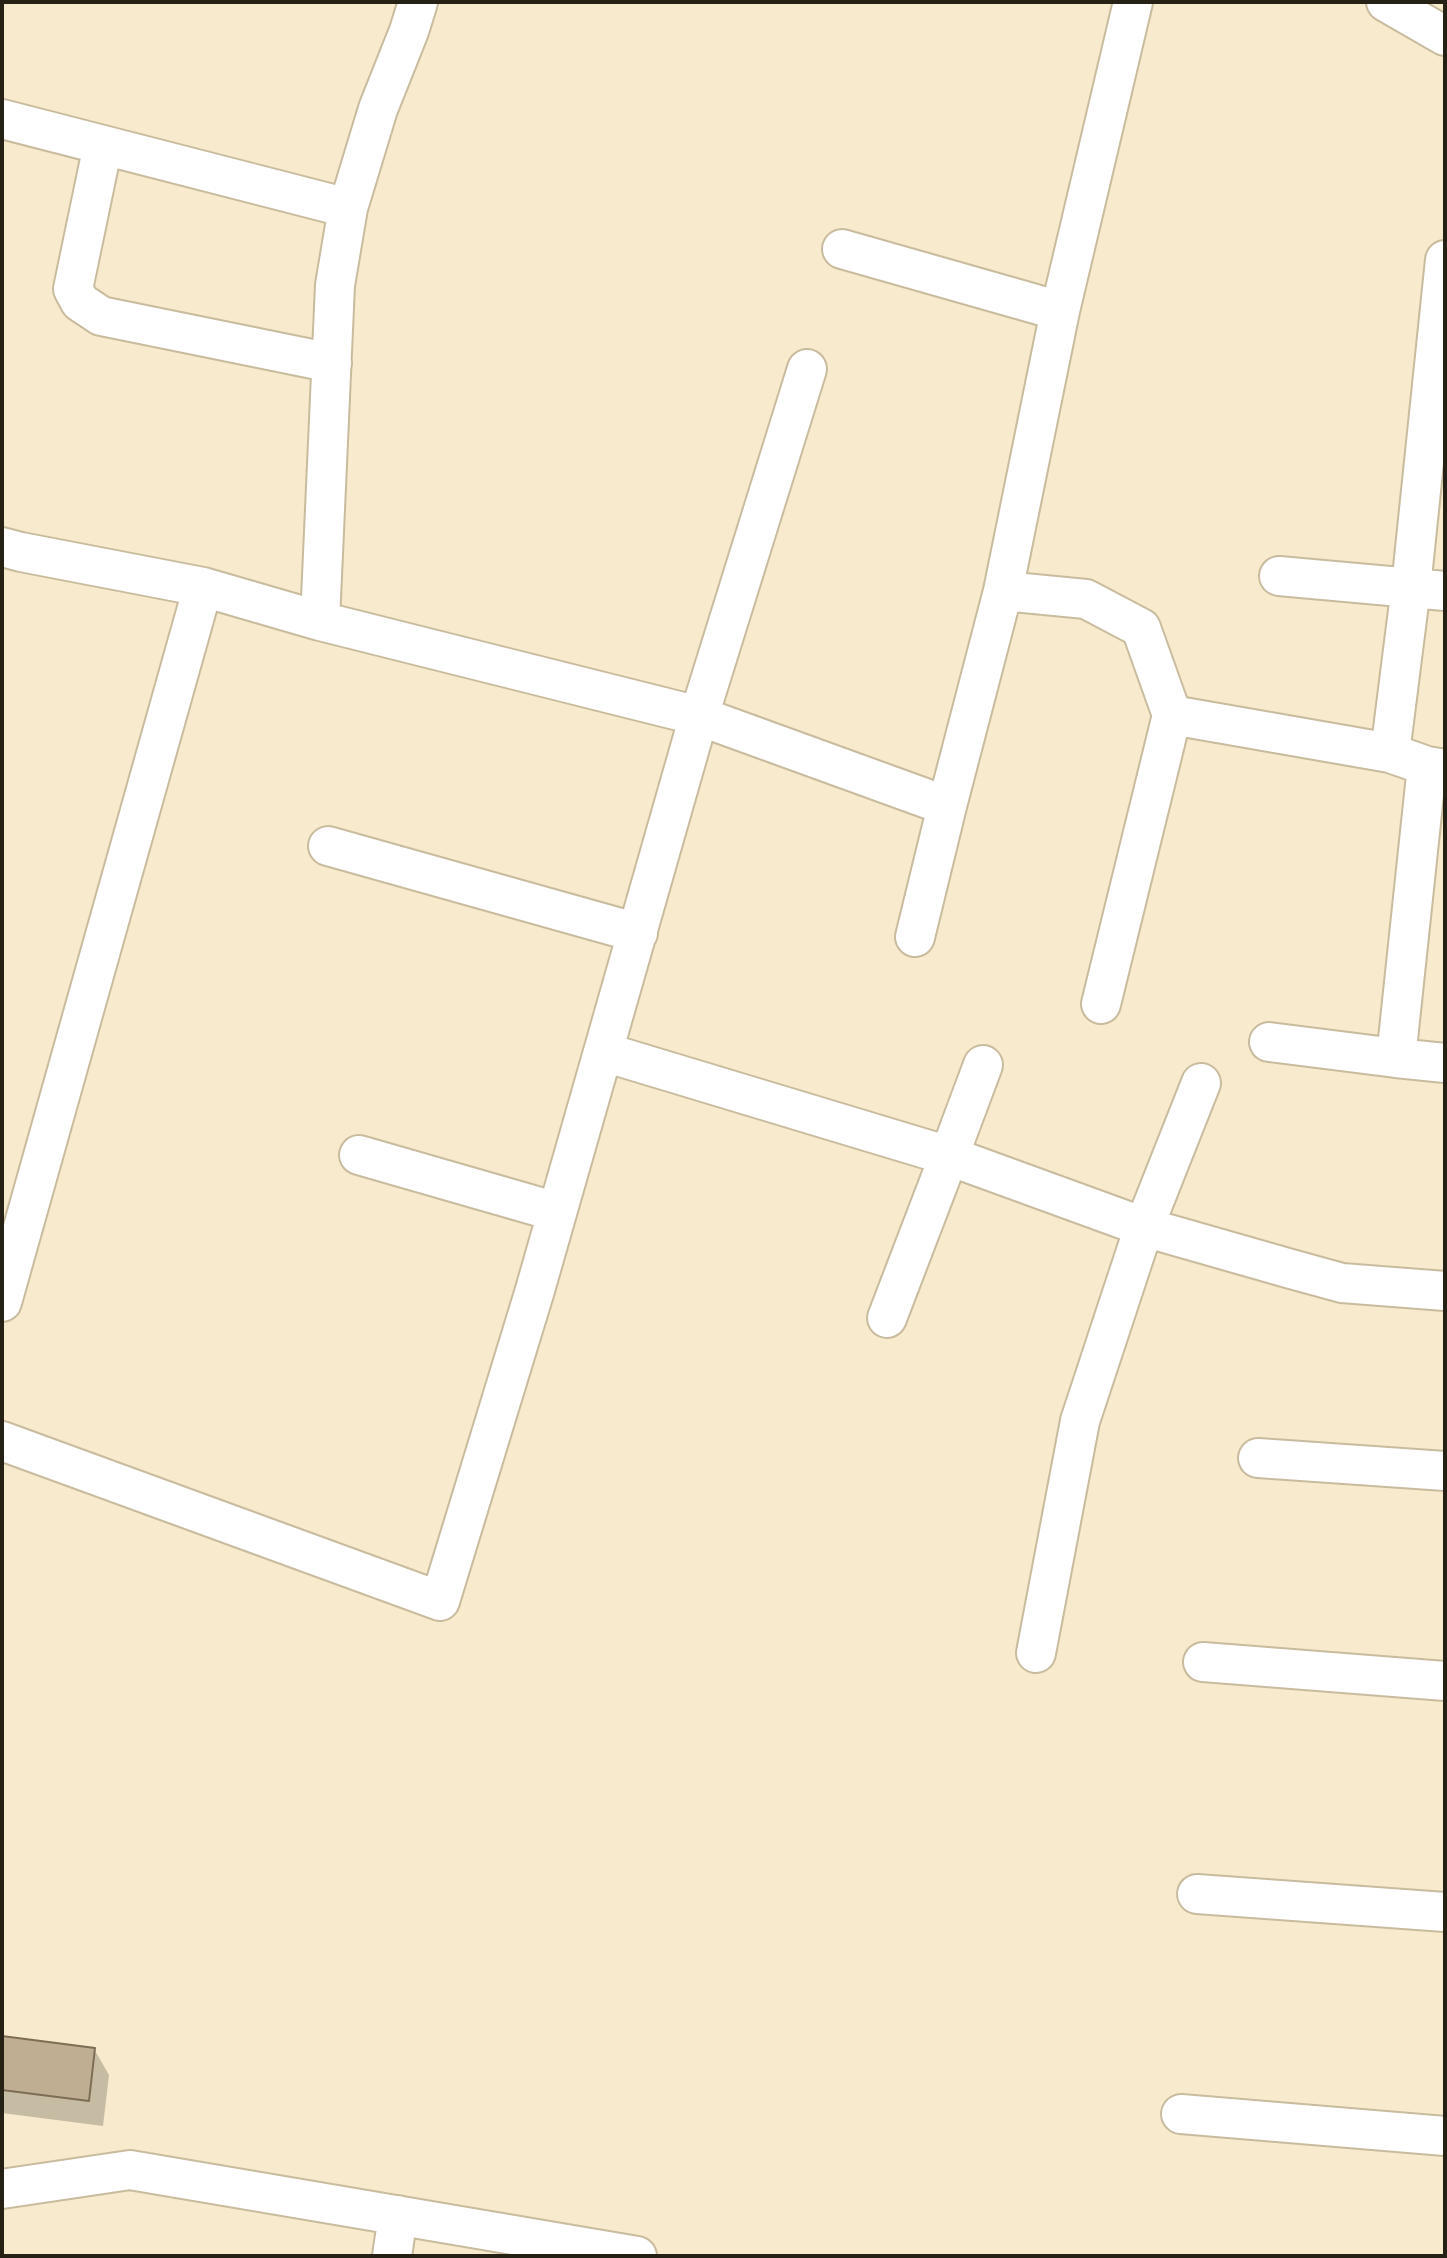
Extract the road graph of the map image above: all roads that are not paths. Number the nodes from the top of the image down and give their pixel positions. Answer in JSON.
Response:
{"nodes":[{"id":1,"x":418,"y":2,"type":"edge"},
{"id":2,"x":1133,"y":2,"type":"edge"},
{"id":3,"x":1386,"y":2,"type":"edge"},
{"id":4,"x":1445,"y":36,"type":"edge"},
{"id":5,"x":2,"y":119,"type":"edge"},
{"id":6,"x":103,"y":145,"type":"junction"},
{"id":7,"x":348,"y":208,"type":"junction"},
{"id":8,"x":842,"y":249,"type":"dead end"},
{"id":9,"x":1445,"y":260,"type":"edge"},
{"id":10,"x":1060,"y":311,"type":"junction"},
{"id":11,"x":332,"y":363,"type":"junction"},
{"id":12,"x":807,"y":369,"type":"dead end"},
{"id":13,"x":2,"y":547,"type":"edge"},
{"id":14,"x":1279,"y":576,"type":"dead end"},
{"id":15,"x":203,"y":587,"type":"junction"},
{"id":16,"x":1428,"y":589,"type":"edge"},
{"id":17,"x":1003,"y":590,"type":"junction"},
{"id":18,"x":320,"y":621,"type":"junction"},
{"id":19,"x":1172,"y":715,"type":"junction"},
{"id":20,"x":698,"y":716,"type":"junction"},
{"id":21,"x":1390,"y":753,"type":"junction"},
{"id":22,"x":1436,"y":767,"type":"edge"},
{"id":23,"x":947,"y":806,"type":"junction"},
{"id":24,"x":328,"y":846,"type":"dead end"},
{"id":25,"x":638,"y":933,"type":"junction"},
{"id":26,"x":915,"y":937,"type":"dead end"},
{"id":27,"x":1101,"y":1004,"type":"dead end"},
{"id":28,"x":1269,"y":1042,"type":"dead end"},
{"id":29,"x":604,"y":1052,"type":"junction"},
{"id":30,"x":1396,"y":1058,"type":"junction"},
{"id":31,"x":1445,"y":1063,"type":"edge"},
{"id":32,"x":983,"y":1065,"type":"dead end"},
{"id":33,"x":1201,"y":1083,"type":"dead end"},
{"id":34,"x":359,"y":1155,"type":"dead end"},
{"id":35,"x":949,"y":1156,"type":"junction"},
{"id":36,"x":557,"y":1212,"type":"junction"},
{"id":37,"x":1144,"y":1227,"type":"junction"},
{"id":38,"x":1445,"y":1291,"type":"edge"},
{"id":39,"x":2,"y":1302,"type":"edge"},
{"id":40,"x":887,"y":1318,"type":"dead end"},
{"id":41,"x":2,"y":1441,"type":"edge"},
{"id":42,"x":1258,"y":1458,"type":"dead end"},
{"id":43,"x":1445,"y":1471,"type":"edge"},
{"id":44,"x":1036,"y":1653,"type":"dead end"},
{"id":45,"x":1203,"y":1662,"type":"dead end"},
{"id":46,"x":1445,"y":1681,"type":"edge"},
{"id":47,"x":1197,"y":1894,"type":"dead end"},
{"id":48,"x":1445,"y":1912,"type":"edge"},
{"id":49,"x":1181,"y":2114,"type":"dead end"},
{"id":50,"x":1445,"y":2136,"type":"edge"},
{"id":51,"x":2,"y":2189,"type":"edge"},
{"id":52,"x":398,"y":2215,"type":"junction"},
{"id":53,"x":392,"y":2256,"type":"edge"},
{"id":54,"x":637,"y":2256,"type":"edge"}],
"edges":[{"from":1,"to":7,"type":"street"},
{"from":2,"to":10,"type":"street"},
{"from":3,"to":4,"type":"street"},
{"from":5,"to":6,"type":"street"},
{"from":6,"to":7,"type":"street"},
{"from":6,"to":11,"type":"street"},
{"from":7,"to":11,"type":"street"},
{"from":8,"to":10,"type":"street"},
{"from":9,"to":16,"type":"street"},
{"from":10,"to":17,"type":"street"},
{"from":11,"to":18,"type":"street"},
{"from":12,"to":20,"type":"street"},
{"from":13,"to":15,"type":"street"},
{"from":14,"to":16,"type":"street"},
{"from":15,"to":18,"type":"street"},
{"from":15,"to":39,"type":"street"},
{"from":16,"to":21,"type":"street"},
{"from":17,"to":19,"type":"street"},
{"from":17,"to":23,"type":"street"},
{"from":18,"to":20,"type":"street"},
{"from":19,"to":21,"type":"street"},
{"from":19,"to":27,"type":"street"},
{"from":20,"to":23,"type":"street"},
{"from":20,"to":25,"type":"street"},
{"from":21,"to":22,"type":"street"},
{"from":22,"to":30,"type":"street"},
{"from":23,"to":26,"type":"street"},
{"from":24,"to":25,"type":"street"},
{"from":25,"to":29,"type":"street"},
{"from":28,"to":30,"type":"street"},
{"from":29,"to":35,"type":"street"},
{"from":29,"to":36,"type":"street"},
{"from":30,"to":31,"type":"street"},
{"from":32,"to":35,"type":"street"},
{"from":33,"to":37,"type":"street"},
{"from":34,"to":36,"type":"street"},
{"from":35,"to":37,"type":"street"},
{"from":35,"to":40,"type":"street"},
{"from":36,"to":41,"type":"street"},
{"from":37,"to":38,"type":"street"},
{"from":37,"to":44,"type":"street"},
{"from":42,"to":43,"type":"street"},
{"from":45,"to":46,"type":"street"},
{"from":47,"to":48,"type":"street"},
{"from":49,"to":50,"type":"street"},
{"from":51,"to":52,"type":"street"},
{"from":52,"to":53,"type":"street"},
{"from":52,"to":54,"type":"street"}]}
